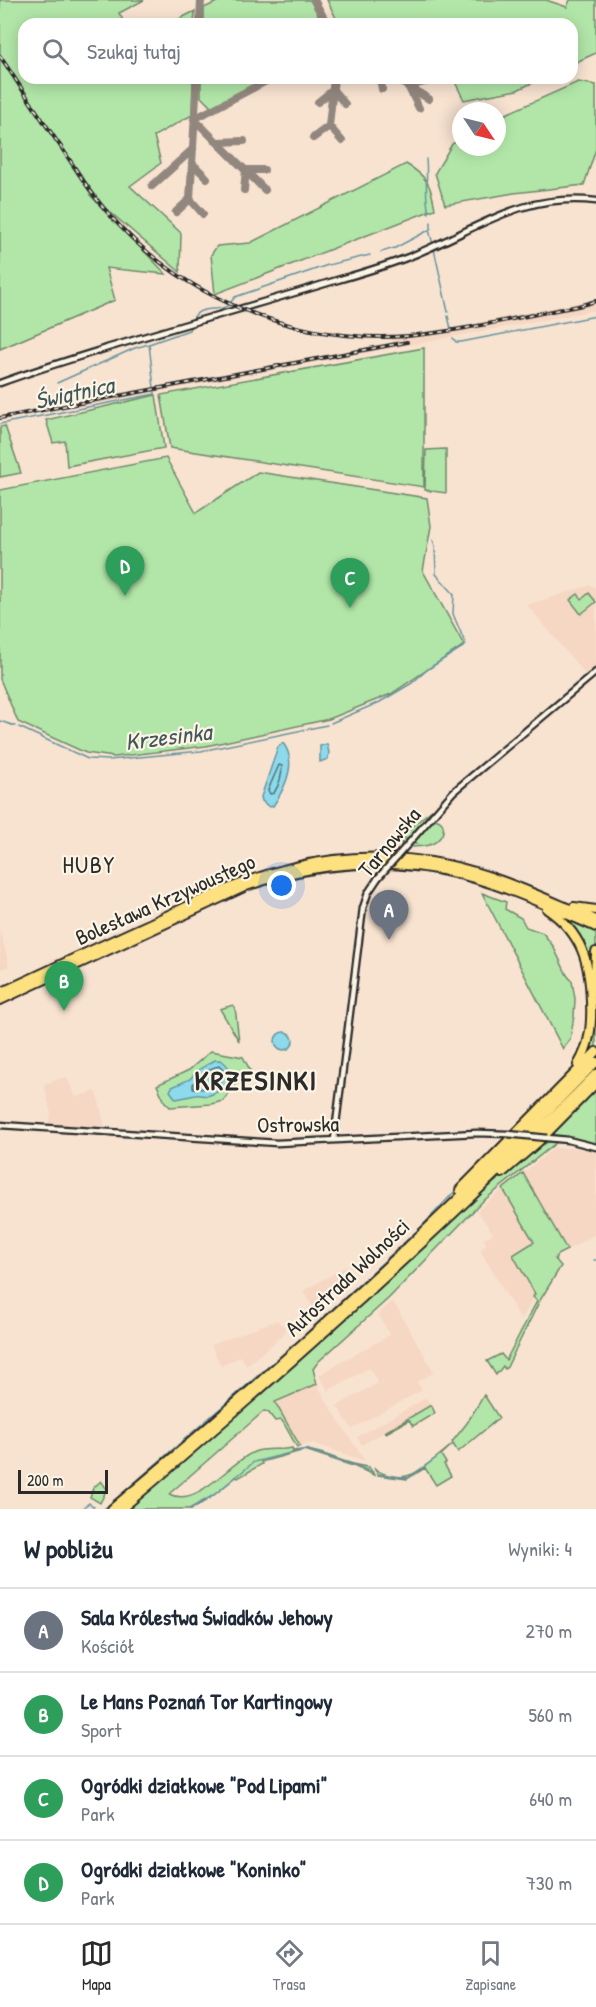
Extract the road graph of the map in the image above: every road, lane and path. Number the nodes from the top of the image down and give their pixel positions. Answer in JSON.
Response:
{"nodes":[{"id":1,"x":596,"y":201,"type":"edge"},
{"id":2,"x":0,"y":383,"type":"edge"},
{"id":3,"x":596,"y":672,"type":"edge"},
{"id":4,"x":533,"y":900,"type":"junction"},
{"id":5,"x":548,"y":900,"type":"junction"},
{"id":6,"x":596,"y":910,"type":"edge"},
{"id":7,"x":596,"y":920,"type":"edge"},
{"id":8,"x":596,"y":927,"type":"edge"},
{"id":9,"x":596,"y":952,"type":"edge"},
{"id":10,"x":62,"y":968,"type":"junction"},
{"id":11,"x":0,"y":993,"type":"edge"},
{"id":12,"x":0,"y":1000,"type":"edge"},
{"id":13,"x":596,"y":1000,"type":"edge"},
{"id":14,"x":596,"y":1052,"type":"edge"},
{"id":15,"x":596,"y":1062,"type":"edge"},
{"id":16,"x":596,"y":1074,"type":"edge"},
{"id":17,"x":566,"y":1082,"type":"junction"},
{"id":18,"x":594,"y":1085,"type":"edge"},
{"id":19,"x":0,"y":1125,"type":"edge"},
{"id":20,"x":334,"y":1140,"type":"junction"},
{"id":21,"x":596,"y":1148,"type":"edge"},
{"id":22,"x":463,"y":1204,"type":"junction"},
{"id":23,"x":425,"y":1229,"type":"junction"},
{"id":24,"x":112,"y":1509,"type":"edge"},
{"id":25,"x":121,"y":1509,"type":"edge"}],
"edges":[{"from":1,"to":2,"type":"street"},
{"from":3,"to":20,"type":"street","name":"Tarnowska","bridge":true},
{"from":4,"to":8,"type":"highway","name":"Bolesława Krzywoustego"},
{"from":4,"to":10,"type":"highway","name":"Bolesława Krzywoustego"},
{"from":4,"to":17,"type":"highway"},
{"from":5,"to":6,"type":"highway"},
{"from":5,"to":7,"type":"highway","name":"Bolesława Krzywoustego"},
{"from":5,"to":10,"type":"highway","name":"Bolesława Krzywoustego"},
{"from":9,"to":13,"type":"highway"},
{"from":10,"to":11,"type":"highway"},
{"from":10,"to":12,"type":"highway"},
{"from":14,"to":17,"type":"highway"},
{"from":15,"to":23,"type":"highway","name":"Autostrada Wolności"},
{"from":16,"to":22,"type":"highway","name":"Autostrada Wolności"},
{"from":17,"to":23,"type":"highway"},
{"from":18,"to":22,"type":"highway"},
{"from":19,"to":20,"type":"street","name":"Ostrowska"},
{"from":20,"to":21,"type":"street","name":"Ostrowska","bridge":true},
{"from":22,"to":25,"type":"highway","name":"Autostrada Wolności"},
{"from":23,"to":24,"type":"highway","name":"Autostrada Wolności"}]}
